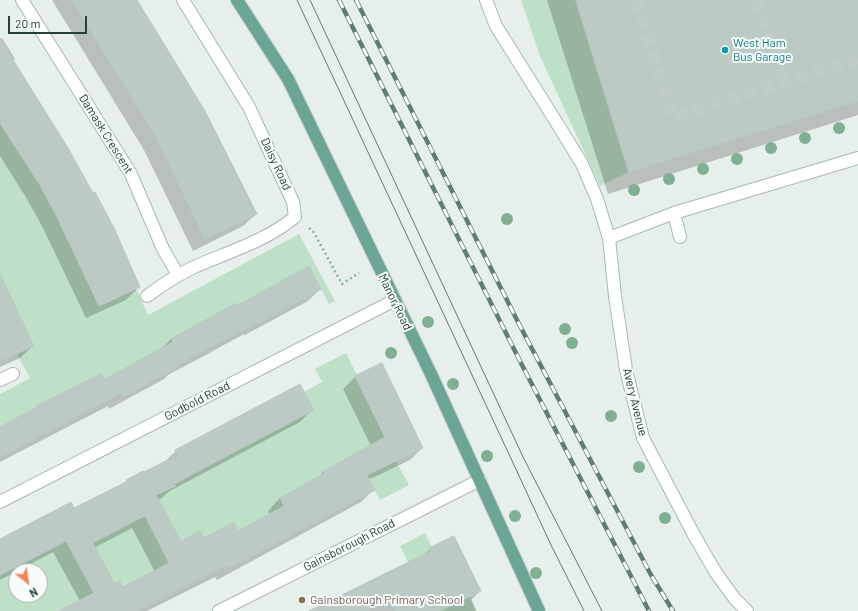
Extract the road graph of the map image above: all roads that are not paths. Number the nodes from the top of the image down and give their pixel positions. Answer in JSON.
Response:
{"nodes":[{"id":1,"x":22,"y":0,"type":"edge"},
{"id":2,"x":183,"y":0,"type":"edge"},
{"id":3,"x":237,"y":0,"type":"edge"},
{"id":4,"x":486,"y":0,"type":"edge"},
{"id":5,"x":858,"y":158,"type":"edge"},
{"id":6,"x":674,"y":213,"type":"junction"},
{"id":7,"x":680,"y":237,"type":"dead end"},
{"id":8,"x":609,"y":238,"type":"junction"},
{"id":9,"x":178,"y":275,"type":"junction"},
{"id":10,"x":147,"y":296,"type":"dead end"},
{"id":11,"x":395,"y":300,"type":"junction"},
{"id":12,"x":13,"y":374,"type":"dead end"},
{"id":13,"x":0,"y":380,"type":"edge"},
{"id":14,"x":480,"y":480,"type":"junction"},
{"id":15,"x":0,"y":502,"type":"edge"},
{"id":16,"x":219,"y":611,"type":"edge"},
{"id":17,"x":539,"y":611,"type":"edge"},
{"id":18,"x":747,"y":611,"type":"edge"}],
"edges":[{"from":1,"to":9,"type":"street","name":"Damask Crescent"},
{"from":2,"to":9,"type":"street","name":"Daisy Road"},
{"from":3,"to":11,"type":"main road","name":"Manor Road"},
{"from":4,"to":8,"type":"street","name":"Avery Avenue"},
{"from":5,"to":6,"type":"street"},
{"from":6,"to":7,"type":"street"},
{"from":6,"to":8,"type":"street"},
{"from":8,"to":18,"type":"street","name":"Avery Avenue"},
{"from":9,"to":10,"type":"street"},
{"from":11,"to":14,"type":"main road","name":"Manor Road"},
{"from":11,"to":15,"type":"street","name":"Godbold Road"},
{"from":12,"to":13,"type":"street"},
{"from":14,"to":16,"type":"street","name":"Gainsborough Road"},
{"from":14,"to":17,"type":"main road","name":"Manor Road"}]}
